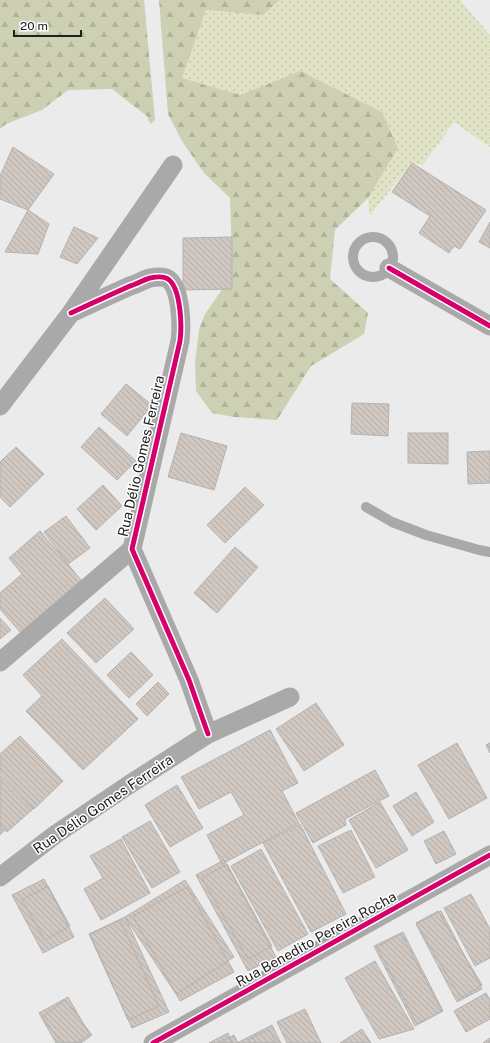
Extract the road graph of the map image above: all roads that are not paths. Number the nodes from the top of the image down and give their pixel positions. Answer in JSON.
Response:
{"nodes":[{"id":1,"x":173,"y":165,"type":"dead end"},
{"id":2,"x":389,"y":268,"type":"dead end"},
{"id":3,"x":71,"y":313,"type":"junction"},
{"id":4,"x":490,"y":326,"type":"edge"},
{"id":5,"x":0,"y":406,"type":"edge"},
{"id":6,"x":366,"y":507,"type":"dead end"},
{"id":7,"x":132,"y":549,"type":"junction"},
{"id":8,"x":490,"y":552,"type":"edge"},
{"id":9,"x":0,"y":662,"type":"edge"},
{"id":10,"x":290,"y":697,"type":"dead end"},
{"id":11,"x":208,"y":734,"type":"junction"},
{"id":12,"x":490,"y":855,"type":"edge"},
{"id":13,"x":0,"y":876,"type":"edge"},
{"id":14,"x":153,"y":1043,"type":"edge"}],
"edges":[{"from":1,"to":3,"type":"street"},
{"from":2,"to":4,"type":"street"},
{"from":3,"to":5,"type":"street"},
{"from":3,"to":7,"type":"street","name":"Rua Délio Gomes Ferreira"},
{"from":6,"to":8,"type":"lane"},
{"from":7,"to":9,"type":"street","name":"Rua Délio Gomes Ferreira"},
{"from":7,"to":11,"type":"street","name":"Rua Délio Gomes Ferreira"},
{"from":10,"to":11,"type":"street","name":"Rua Délio Gomes Ferreira"},
{"from":11,"to":13,"type":"street","name":"Rua Délio Gomes Ferreira"},
{"from":12,"to":14,"type":"street","name":"Rua Benedito Pereira Rocha"}]}
